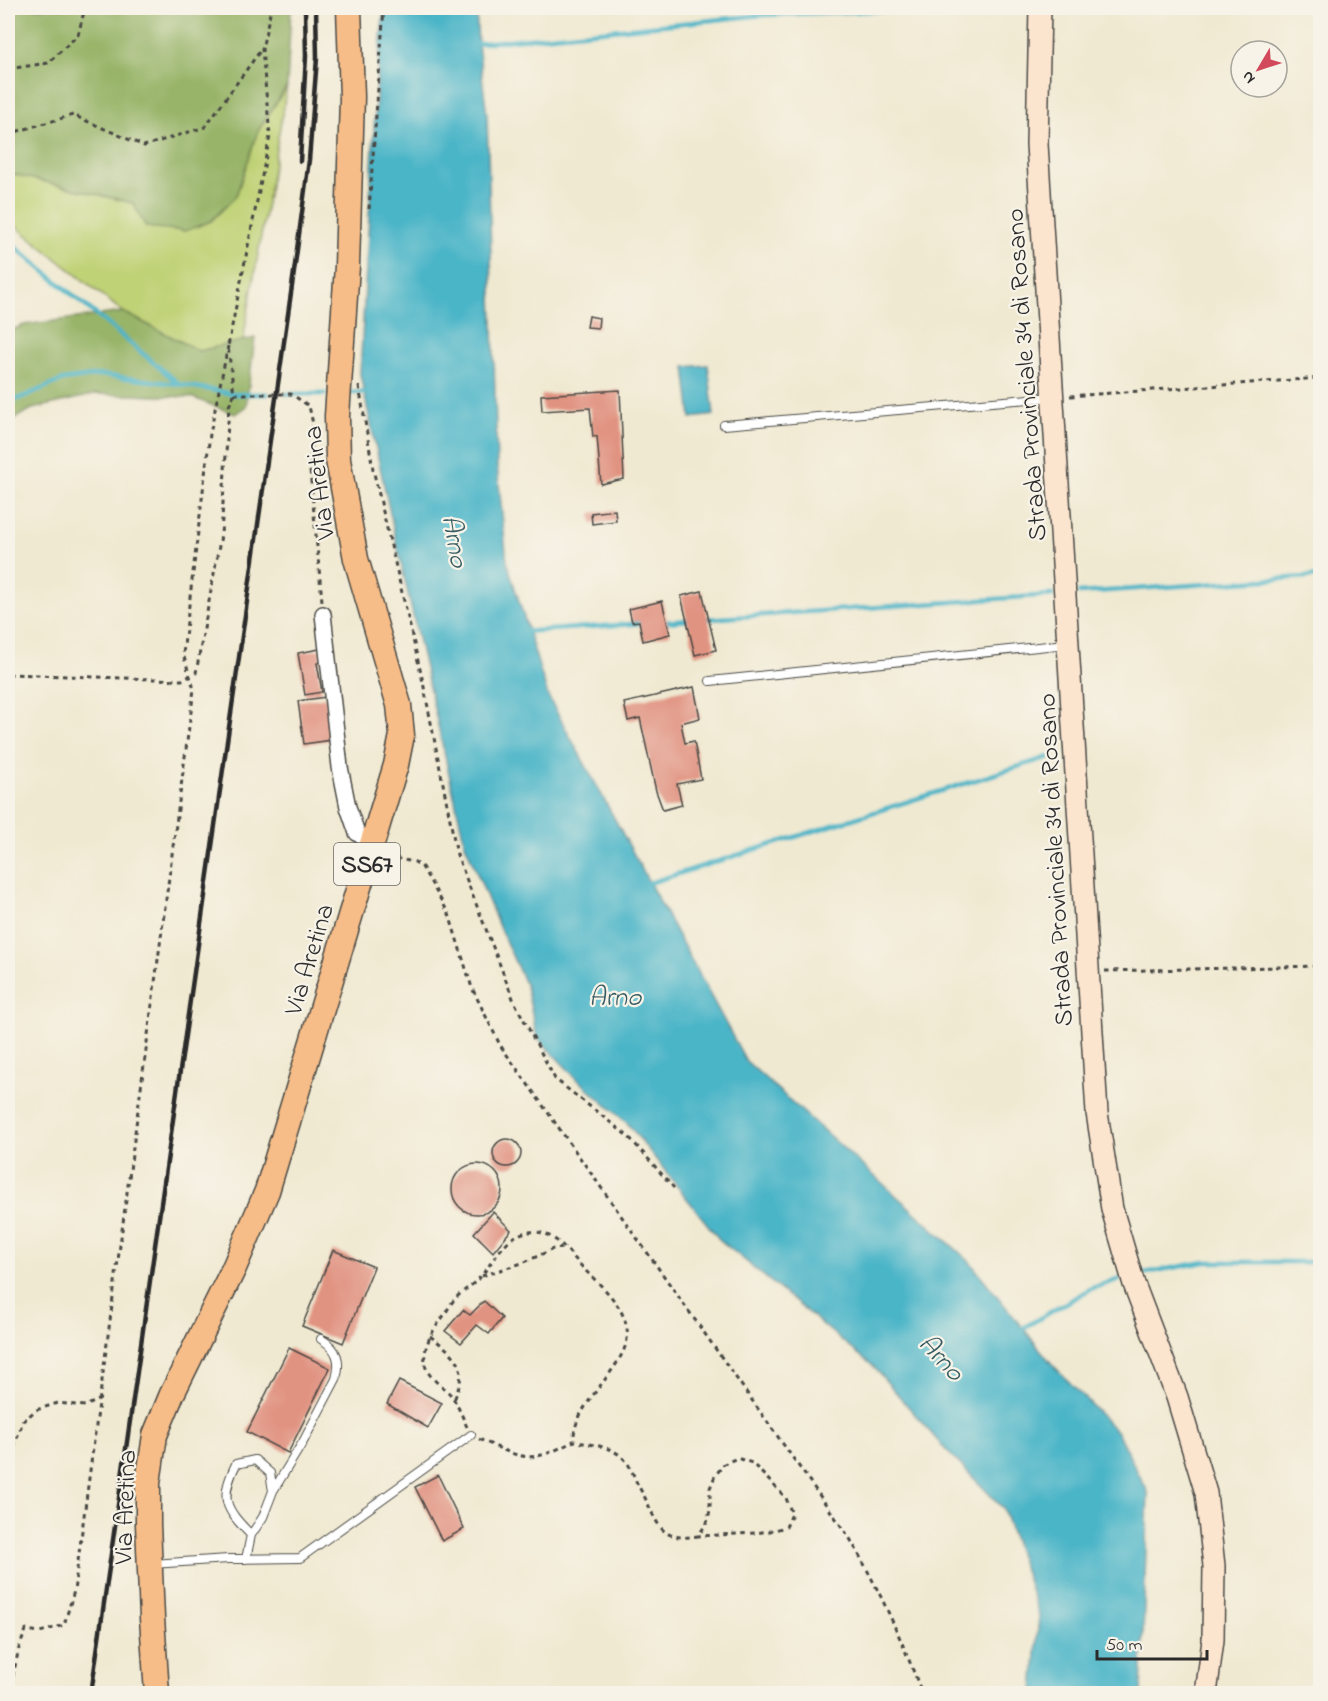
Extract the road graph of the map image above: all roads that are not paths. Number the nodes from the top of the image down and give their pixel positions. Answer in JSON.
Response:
{"nodes":[{"id":1,"x":349,"y":8,"type":"edge"},
{"id":2,"x":1040,"y":8,"type":"edge"},
{"id":3,"x":1053,"y":397,"type":"junction"},
{"id":4,"x":724,"y":425,"type":"dead end"},
{"id":5,"x":323,"y":614,"type":"road end"},
{"id":6,"x":1068,"y":644,"type":"junction"},
{"id":7,"x":710,"y":681,"type":"dead end"},
{"id":8,"x":372,"y":844,"type":"junction"},
{"id":9,"x":321,"y":1339,"type":"dead end"},
{"id":10,"x":471,"y":1435,"type":"road end"},
{"id":11,"x":273,"y":1491,"type":"junction"},
{"id":12,"x":251,"y":1535,"type":"junction"},
{"id":13,"x":246,"y":1559,"type":"junction"},
{"id":14,"x":150,"y":1564,"type":"junction"},
{"id":15,"x":157,"y":1694,"type":"edge"},
{"id":16,"x":1206,"y":1694,"type":"edge"}],
"edges":[{"from":1,"to":8,"type":"main road","name":"Via Aretina","number":"SS67"},
{"from":2,"to":3,"type":"main road","name":"Strada Provinciale 34 di Rosano"},
{"from":3,"to":4,"type":"lane"},
{"from":3,"to":6,"type":"main road","name":"Strada Provinciale 34 di Rosano"},
{"from":5,"to":8,"type":"street"},
{"from":6,"to":7,"type":"lane"},
{"from":6,"to":16,"type":"main road","name":"Strada Provinciale 34 di Rosano"},
{"from":8,"to":14,"type":"main road","name":"Via Aretina","number":"SS67"},
{"from":9,"to":11,"type":"lane"},
{"from":10,"to":13,"type":"lane"},
{"from":11,"to":12,"type":"lane"},
{"from":11,"to":12,"type":"lane"},
{"from":12,"to":13,"type":"lane"},
{"from":13,"to":14,"type":"lane"},
{"from":14,"to":15,"type":"main road","name":"Via Aretina","number":"SS67"}]}
